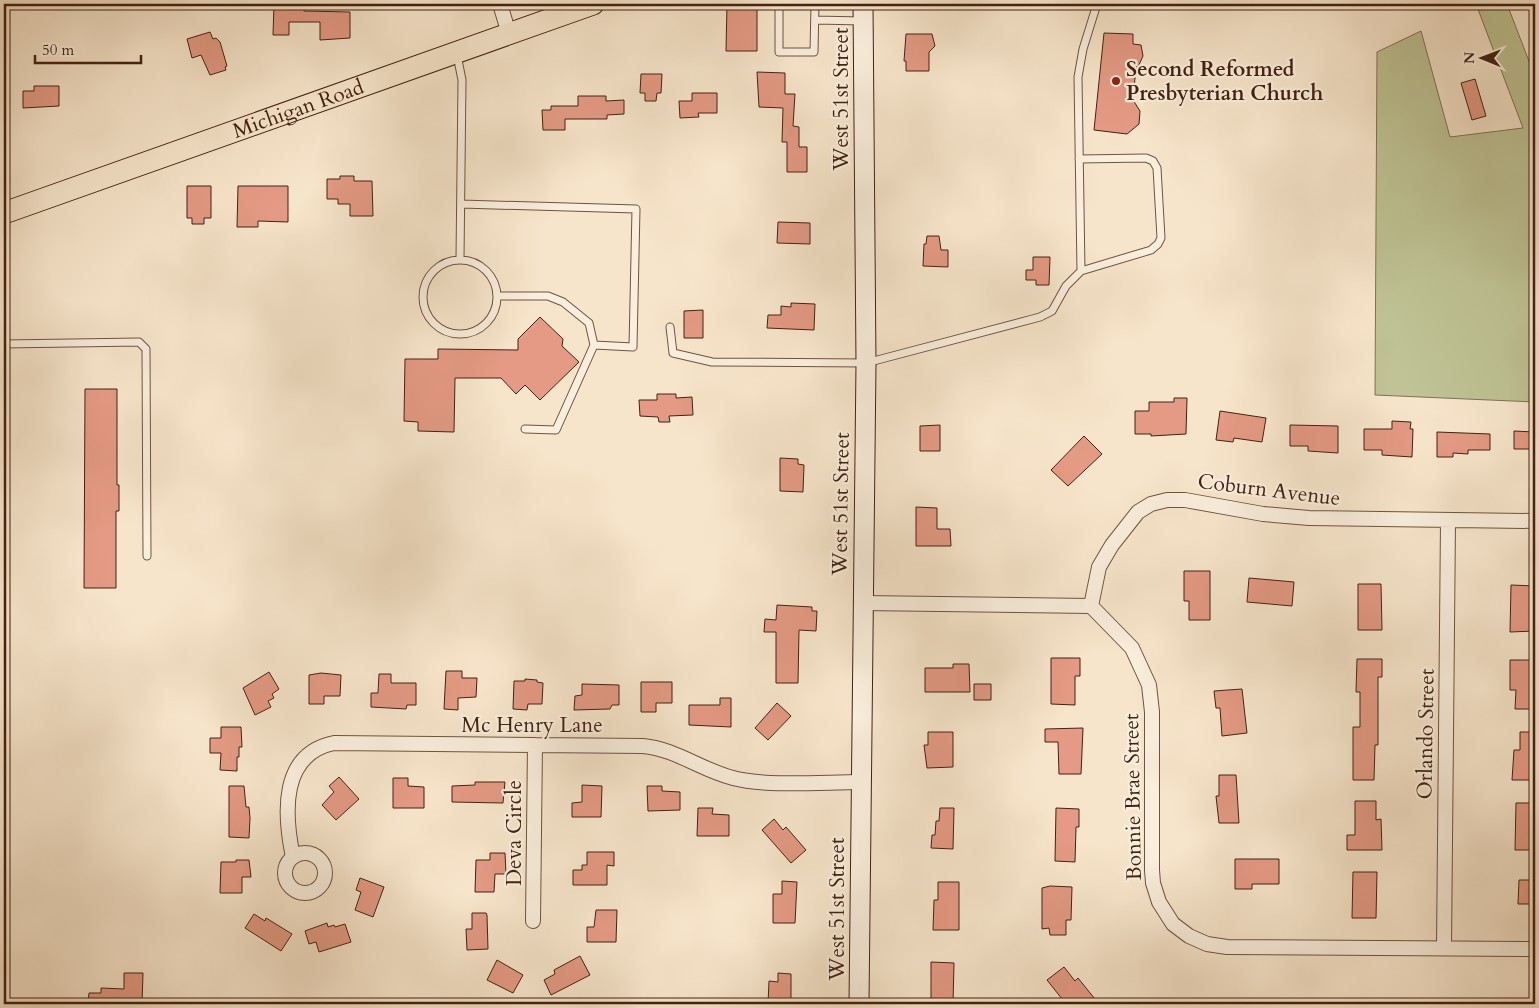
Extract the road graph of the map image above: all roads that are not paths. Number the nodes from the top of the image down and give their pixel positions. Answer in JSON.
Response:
{"nodes":[{"id":1,"x":500,"y":4,"type":"edge"},
{"id":2,"x":593,"y":4,"type":"edge"},
{"id":3,"x":779,"y":4,"type":"edge"},
{"id":4,"x":815,"y":4,"type":"edge"},
{"id":5,"x":1097,"y":4,"type":"edge"},
{"id":6,"x":863,"y":12,"type":"edge"},
{"id":7,"x":815,"y":20,"type":"junction"},
{"id":8,"x":509,"y":34,"type":"junction"},
{"id":9,"x":456,"y":52,"type":"junction"},
{"id":10,"x":1079,"y":159,"type":"junction"},
{"id":11,"x":461,"y":204,"type":"junction"},
{"id":12,"x":4,"y":213,"type":"edge"},
{"id":13,"x":460,"y":259,"type":"junction"},
{"id":14,"x":1081,"y":271,"type":"junction"},
{"id":15,"x":498,"y":296,"type":"junction"},
{"id":16,"x":670,"y":327,"type":"dead end"},
{"id":17,"x":4,"y":344,"type":"edge"},
{"id":18,"x":594,"y":345,"type":"junction"},
{"id":19,"x":866,"y":363,"type":"junction"},
{"id":20,"x":526,"y":428,"type":"dead end"},
{"id":21,"x":1448,"y":521,"type":"junction"},
{"id":22,"x":1535,"y":521,"type":"edge"},
{"id":23,"x":147,"y":556,"type":"dead end"},
{"id":24,"x":862,"y":603,"type":"junction"},
{"id":25,"x":1091,"y":606,"type":"junction"},
{"id":26,"x":535,"y":745,"type":"junction"},
{"id":27,"x":860,"y":782,"type":"junction"},
{"id":28,"x":293,"y":857,"type":"dead end"},
{"id":29,"x":534,"y":920,"type":"dead end"},
{"id":30,"x":1444,"y":948,"type":"junction"},
{"id":31,"x":1535,"y":949,"type":"edge"},
{"id":32,"x":859,"y":1004,"type":"edge"}],
"edges":[{"from":1,"to":8,"type":"street"},
{"from":2,"to":8,"type":"main road","name":"Michigan Road"},
{"from":3,"to":7,"type":"lane"},
{"from":4,"to":7,"type":"lane"},
{"from":5,"to":10,"type":"lane"},
{"from":6,"to":7,"type":"lane"},
{"from":6,"to":19,"type":"street","name":"West 51st Street"},
{"from":8,"to":9,"type":"main road","name":"Michigan Road"},
{"from":9,"to":11,"type":"lane"},
{"from":9,"to":12,"type":"main road","name":"Michigan Road"},
{"from":10,"to":14,"type":"lane"},
{"from":10,"to":14,"type":"lane"},
{"from":11,"to":13,"type":"lane"},
{"from":11,"to":18,"type":"lane"},
{"from":13,"to":15,"type":"lane"},
{"from":13,"to":15,"type":"lane"},
{"from":14,"to":19,"type":"lane"},
{"from":15,"to":18,"type":"lane"},
{"from":16,"to":19,"type":"lane"},
{"from":17,"to":23,"type":"lane"},
{"from":18,"to":20,"type":"lane"},
{"from":19,"to":24,"type":"street","name":"West 51st Street"},
{"from":21,"to":22,"type":"street","name":"Coburn Avenue"},
{"from":21,"to":25,"type":"street","name":"Coburn Avenue"},
{"from":21,"to":30,"type":"street","name":"Orlando Street"},
{"from":24,"to":25,"type":"street"},
{"from":24,"to":27,"type":"street","name":"West 51st Street"},
{"from":25,"to":30,"type":"street","name":"Bonnie Brae Street"},
{"from":26,"to":27,"type":"street","name":"Mc Henry Lane"},
{"from":26,"to":28,"type":"street","name":"Mc Henry Lane"},
{"from":26,"to":29,"type":"street","name":"Deva Circle"},
{"from":27,"to":32,"type":"street","name":"West 51st Street"},
{"from":30,"to":31,"type":"street","name":"Bonnie Brae Street"}]}
